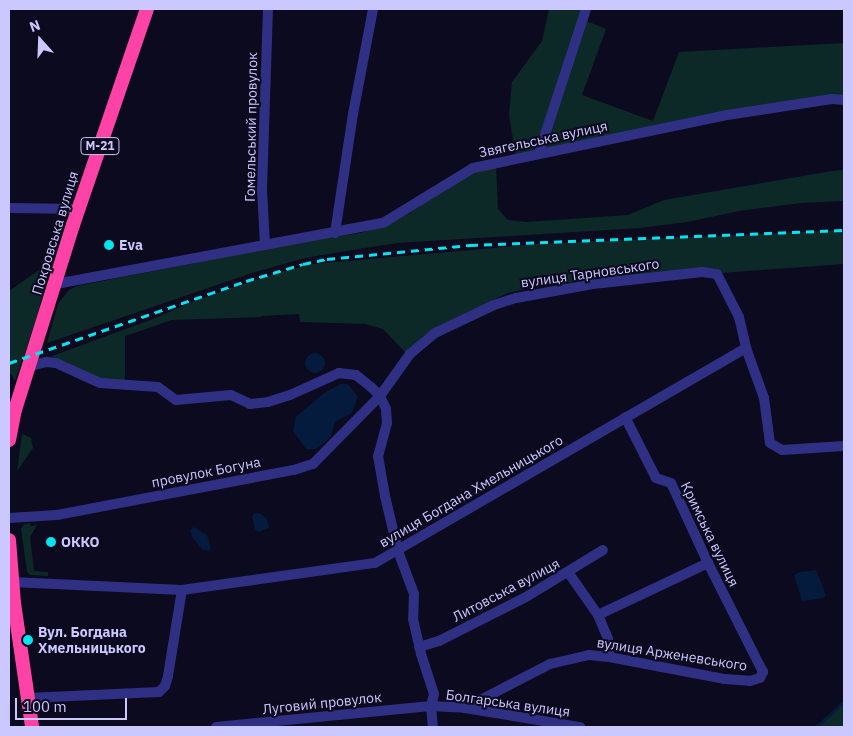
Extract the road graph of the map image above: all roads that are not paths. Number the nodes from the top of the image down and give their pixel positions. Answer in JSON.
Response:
{"nodes":[{"id":1,"x":147,"y":9,"type":"edge"},
{"id":2,"x":268,"y":9,"type":"edge"},
{"id":3,"x":373,"y":9,"type":"edge"},
{"id":4,"x":586,"y":9,"type":"edge"},
{"id":5,"x":844,"y":100,"type":"edge"},
{"id":6,"x":539,"y":153,"type":"junction"},
{"id":7,"x":9,"y":208,"type":"edge"},
{"id":8,"x":79,"y":209,"type":"junction"},
{"id":9,"x":335,"y":233,"type":"junction"},
{"id":10,"x":265,"y":245,"type":"junction"},
{"id":11,"x":56,"y":284,"type":"junction"},
{"id":12,"x":746,"y":348,"type":"junction"},
{"id":13,"x":31,"y":366,"type":"junction"},
{"id":14,"x":380,"y":396,"type":"junction"},
{"id":15,"x":625,"y":417,"type":"junction"},
{"id":16,"x":9,"y":440,"type":"edge"},
{"id":17,"x":844,"y":446,"type":"edge"},
{"id":18,"x":9,"y":518,"type":"edge"},
{"id":19,"x":9,"y":540,"type":"edge"},
{"id":20,"x":603,"y":550,"type":"dead end"},
{"id":21,"x":398,"y":551,"type":"junction"},
{"id":22,"x":708,"y":563,"type":"junction"},
{"id":23,"x":568,"y":572,"type":"junction"},
{"id":24,"x":12,"y":582,"type":"junction"},
{"id":25,"x":182,"y":590,"type":"junction"},
{"id":26,"x":11,"y":598,"type":"edge"},
{"id":27,"x":598,"y":615,"type":"junction"},
{"id":28,"x":419,"y":647,"type":"junction"},
{"id":29,"x":609,"y":656,"type":"junction"},
{"id":30,"x":764,"y":672,"type":"joint"},
{"id":31,"x":28,"y":698,"type":"junction"},
{"id":32,"x":431,"y":706,"type":"junction"},
{"id":33,"x":465,"y":708,"type":"junction"},
{"id":34,"x":32,"y":727,"type":"edge"},
{"id":35,"x":216,"y":727,"type":"edge"},
{"id":36,"x":434,"y":727,"type":"edge"},
{"id":37,"x":580,"y":727,"type":"edge"}],
"edges":[{"from":1,"to":8,"type":"highway","name":"Покровська вулиця","number":"М-21"},
{"from":2,"to":10,"type":"street","name":"Гомельський провулок"},
{"from":3,"to":9,"type":"street"},
{"from":4,"to":6,"type":"street"},
{"from":5,"to":6,"type":"street","name":"Звягельська вулиця"},
{"from":6,"to":9,"type":"street","name":"Звягельська вулиця"},
{"from":7,"to":8,"type":"street"},
{"from":8,"to":11,"type":"highway","name":"Покровська вулиця","number":"М-21"},
{"from":9,"to":10,"type":"street","name":"Звягельська вулиця"},
{"from":10,"to":11,"type":"street","name":"Звягельська вулиця"},
{"from":11,"to":13,"type":"highway","name":"Покровська вулиця","number":"М-21"},
{"from":12,"to":14,"type":"street","name":"вулиця Тарновського"},
{"from":12,"to":15,"type":"street","name":"вулиця Богдана Хмельницького"},
{"from":12,"to":17,"type":"street"},
{"from":13,"to":14,"type":"street"},
{"from":13,"to":16,"type":"highway","name":"Покровська вулиця","number":"М-21"},
{"from":14,"to":18,"type":"street","name":"провулок Богуна"},
{"from":14,"to":21,"type":"street"},
{"from":15,"to":21,"type":"street","name":"вулиця Богдана Хмельницького"},
{"from":15,"to":22,"type":"street","name":"Кримська вулиця"},
{"from":19,"to":24,"type":"highway"},
{"from":20,"to":23,"type":"street","name":"Литовська вулиця"},
{"from":21,"to":25,"type":"street","name":"вулиця Богдана Хмельницького"},
{"from":21,"to":28,"type":"street"},
{"from":22,"to":27,"type":"street"},
{"from":22,"to":30,"type":"street","name":"Кримська вулиця"},
{"from":23,"to":27,"type":"street"},
{"from":23,"to":28,"type":"street","name":"Литовська вулиця"},
{"from":24,"to":25,"type":"street","name":"вулиця Богдана Хмельницького"},
{"from":24,"to":26,"type":"highway"},
{"from":25,"to":31,"type":"street"},
{"from":26,"to":31,"type":"highway"},
{"from":27,"to":29,"type":"street"},
{"from":28,"to":32,"type":"street"},
{"from":29,"to":30,"type":"street","name":"вулиця Арженевського"},
{"from":29,"to":33,"type":"street","name":"вулиця Арженевського"},
{"from":31,"to":34,"type":"highway"},
{"from":32,"to":33,"type":"street","name":"Болгарська вулиця"},
{"from":32,"to":35,"type":"street","name":"Луговий провулок"},
{"from":32,"to":36,"type":"street"},
{"from":33,"to":37,"type":"street","name":"Болгарська вулиця"}]}
